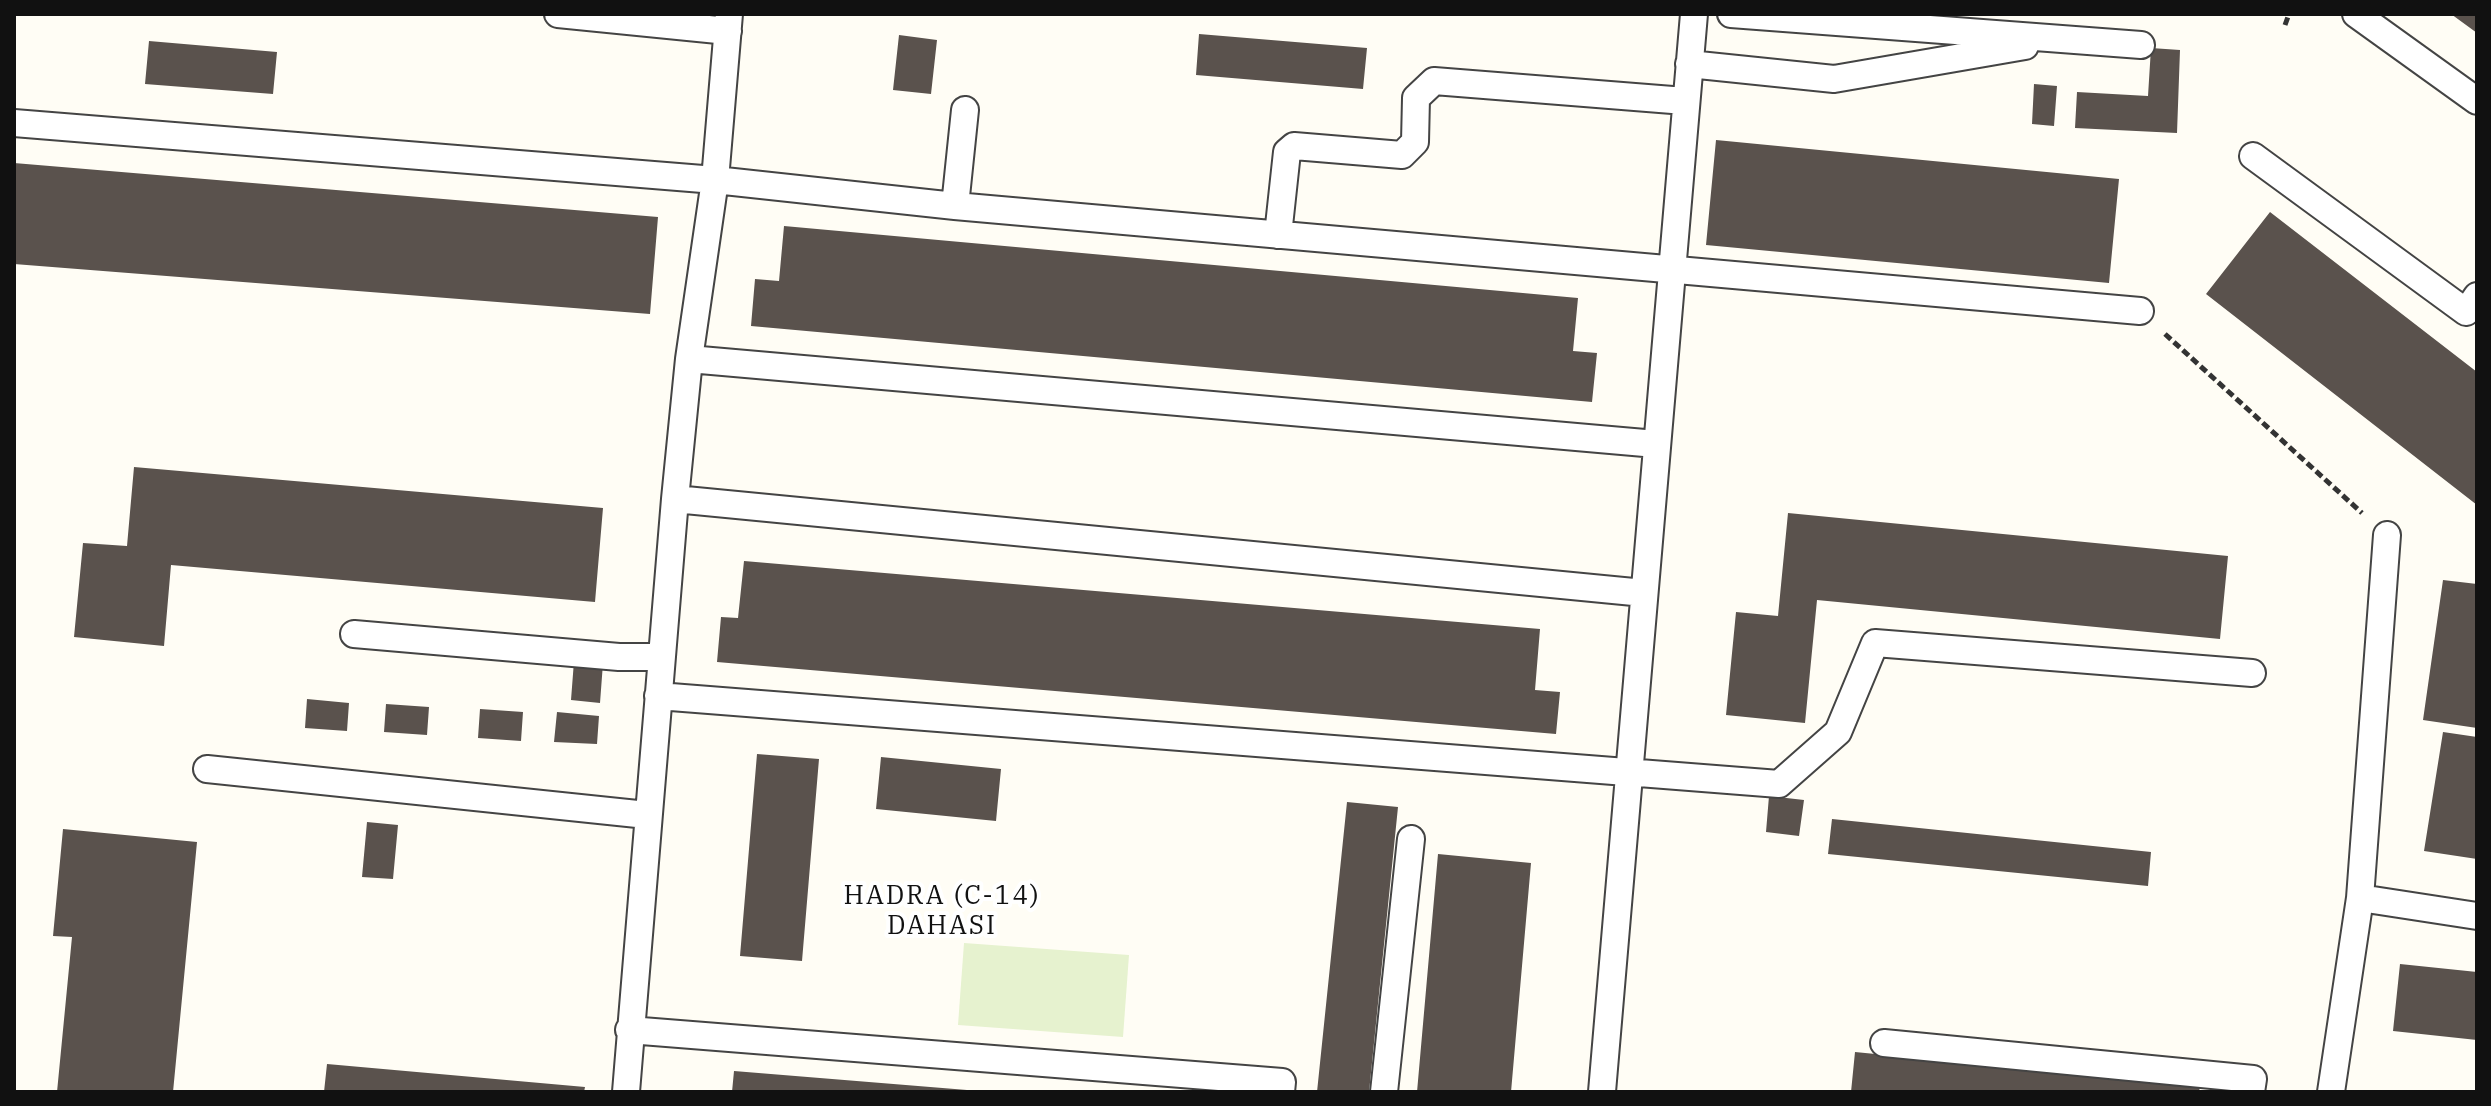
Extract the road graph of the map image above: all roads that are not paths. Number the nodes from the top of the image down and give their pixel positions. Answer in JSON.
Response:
{"nodes":[{"id":1,"x":558,"y":14,"type":"edge"},
{"id":2,"x":1694,"y":14,"type":"edge"},
{"id":3,"x":1731,"y":14,"type":"edge"},
{"id":4,"x":2356,"y":14,"type":"edge"},
{"id":5,"x":728,"y":22,"type":"edge"},
{"id":6,"x":2064,"y":40,"type":"junction"},
{"id":7,"x":2141,"y":45,"type":"dead end"},
{"id":8,"x":1689,"y":64,"type":"junction"},
{"id":9,"x":1685,"y":101,"type":"junction"},
{"id":10,"x":2477,"y":101,"type":"edge"},
{"id":11,"x":965,"y":110,"type":"dead end"},
{"id":12,"x":14,"y":123,"type":"edge"},
{"id":13,"x":2253,"y":156,"type":"dead end"},
{"id":14,"x":715,"y":180,"type":"junction"},
{"id":15,"x":955,"y":206,"type":"junction"},
{"id":16,"x":1278,"y":235,"type":"junction"},
{"id":17,"x":1673,"y":270,"type":"junction"},
{"id":18,"x":2477,"y":296,"type":"edge"},
{"id":19,"x":2140,"y":311,"type":"road end"},
{"id":20,"x":689,"y":359,"type":"junction"},
{"id":21,"x":1656,"y":444,"type":"junction"},
{"id":22,"x":675,"y":499,"type":"junction"},
{"id":23,"x":2387,"y":535,"type":"road end"},
{"id":24,"x":1644,"y":593,"type":"junction"},
{"id":25,"x":354,"y":634,"type":"dead end"},
{"id":26,"x":660,"y":657,"type":"junction"},
{"id":27,"x":2252,"y":673,"type":"dead end"},
{"id":28,"x":658,"y":696,"type":"junction"},
{"id":29,"x":207,"y":769,"type":"dead end"},
{"id":30,"x":1629,"y":773,"type":"junction"},
{"id":31,"x":647,"y":815,"type":"junction"},
{"id":32,"x":1411,"y":839,"type":"dead end"},
{"id":33,"x":2360,"y":898,"type":"junction"},
{"id":34,"x":2477,"y":916,"type":"edge"},
{"id":35,"x":629,"y":1030,"type":"junction"},
{"id":36,"x":1884,"y":1043,"type":"dead end"},
{"id":37,"x":626,"y":1092,"type":"edge"},
{"id":38,"x":1281,"y":1092,"type":"edge"},
{"id":39,"x":1384,"y":1092,"type":"edge"},
{"id":40,"x":1602,"y":1092,"type":"edge"},
{"id":41,"x":2251,"y":1092,"type":"edge"},
{"id":42,"x":2331,"y":1092,"type":"edge"}],
"edges":[{"from":1,"to":5,"type":"lane"},
{"from":2,"to":8,"type":"lane"},
{"from":3,"to":6,"type":"lane"},
{"from":4,"to":10,"type":"lane"},
{"from":5,"to":14,"type":"lane"},
{"from":6,"to":7,"type":"lane"},
{"from":6,"to":8,"type":"lane"},
{"from":8,"to":9,"type":"lane"},
{"from":9,"to":16,"type":"lane"},
{"from":9,"to":17,"type":"lane"},
{"from":11,"to":15,"type":"lane"},
{"from":12,"to":14,"type":"lane"},
{"from":13,"to":18,"type":"lane"},
{"from":14,"to":15,"type":"lane"},
{"from":14,"to":20,"type":"lane"},
{"from":15,"to":16,"type":"lane"},
{"from":16,"to":17,"type":"lane"},
{"from":17,"to":19,"type":"lane"},
{"from":17,"to":21,"type":"lane"},
{"from":20,"to":21,"type":"lane"},
{"from":20,"to":22,"type":"lane"},
{"from":21,"to":24,"type":"lane"},
{"from":22,"to":24,"type":"lane"},
{"from":22,"to":26,"type":"lane"},
{"from":23,"to":33,"type":"lane"},
{"from":24,"to":30,"type":"lane"},
{"from":25,"to":26,"type":"lane"},
{"from":26,"to":28,"type":"lane"},
{"from":27,"to":30,"type":"lane"},
{"from":28,"to":30,"type":"lane"},
{"from":28,"to":31,"type":"lane"},
{"from":29,"to":31,"type":"lane"},
{"from":30,"to":40,"type":"lane"},
{"from":31,"to":35,"type":"lane"},
{"from":32,"to":39,"type":"lane"},
{"from":33,"to":34,"type":"lane"},
{"from":33,"to":42,"type":"lane"},
{"from":35,"to":37,"type":"lane"},
{"from":35,"to":38,"type":"lane"},
{"from":36,"to":41,"type":"lane"}]}
